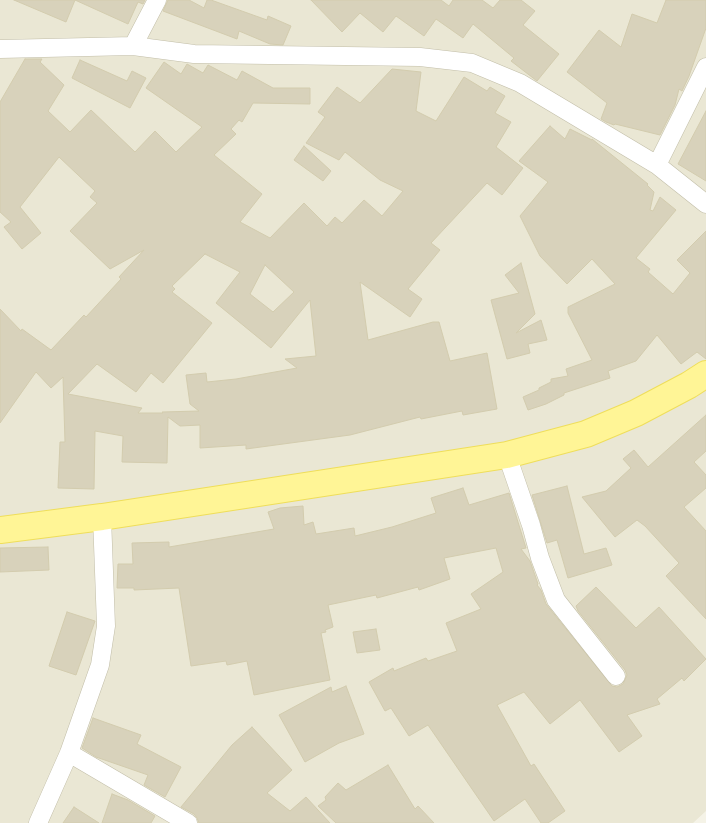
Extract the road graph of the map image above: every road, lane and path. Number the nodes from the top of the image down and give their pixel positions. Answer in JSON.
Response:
{"nodes":[{"id":1,"x":157,"y":0,"type":"edge"},
{"id":2,"x":133,"y":46,"type":"junction"},
{"id":3,"x":0,"y":49,"type":"edge"},
{"id":4,"x":706,"y":67,"type":"edge"},
{"id":5,"x":657,"y":165,"type":"junction"},
{"id":6,"x":706,"y":204,"type":"edge"},
{"id":7,"x":706,"y":374,"type":"edge"},
{"id":8,"x":507,"y":455,"type":"junction"},
{"id":9,"x":102,"y":517,"type":"junction"},
{"id":10,"x":0,"y":530,"type":"edge"},
{"id":11,"x":616,"y":676,"type":"dead end"},
{"id":12,"x":68,"y":753,"type":"junction"},
{"id":13,"x":38,"y":823,"type":"edge"},
{"id":14,"x":188,"y":823,"type":"edge"}],
"edges":[{"from":1,"to":2,"type":"street"},
{"from":2,"to":3,"type":"street"},
{"from":2,"to":5,"type":"street"},
{"from":4,"to":5,"type":"street"},
{"from":5,"to":6,"type":"street"},
{"from":7,"to":8,"type":"main road"},
{"from":8,"to":9,"type":"main road"},
{"from":8,"to":11,"type":"street"},
{"from":9,"to":10,"type":"main road"},
{"from":9,"to":12,"type":"street"},
{"from":12,"to":13,"type":"street"},
{"from":12,"to":14,"type":"street"}]}
